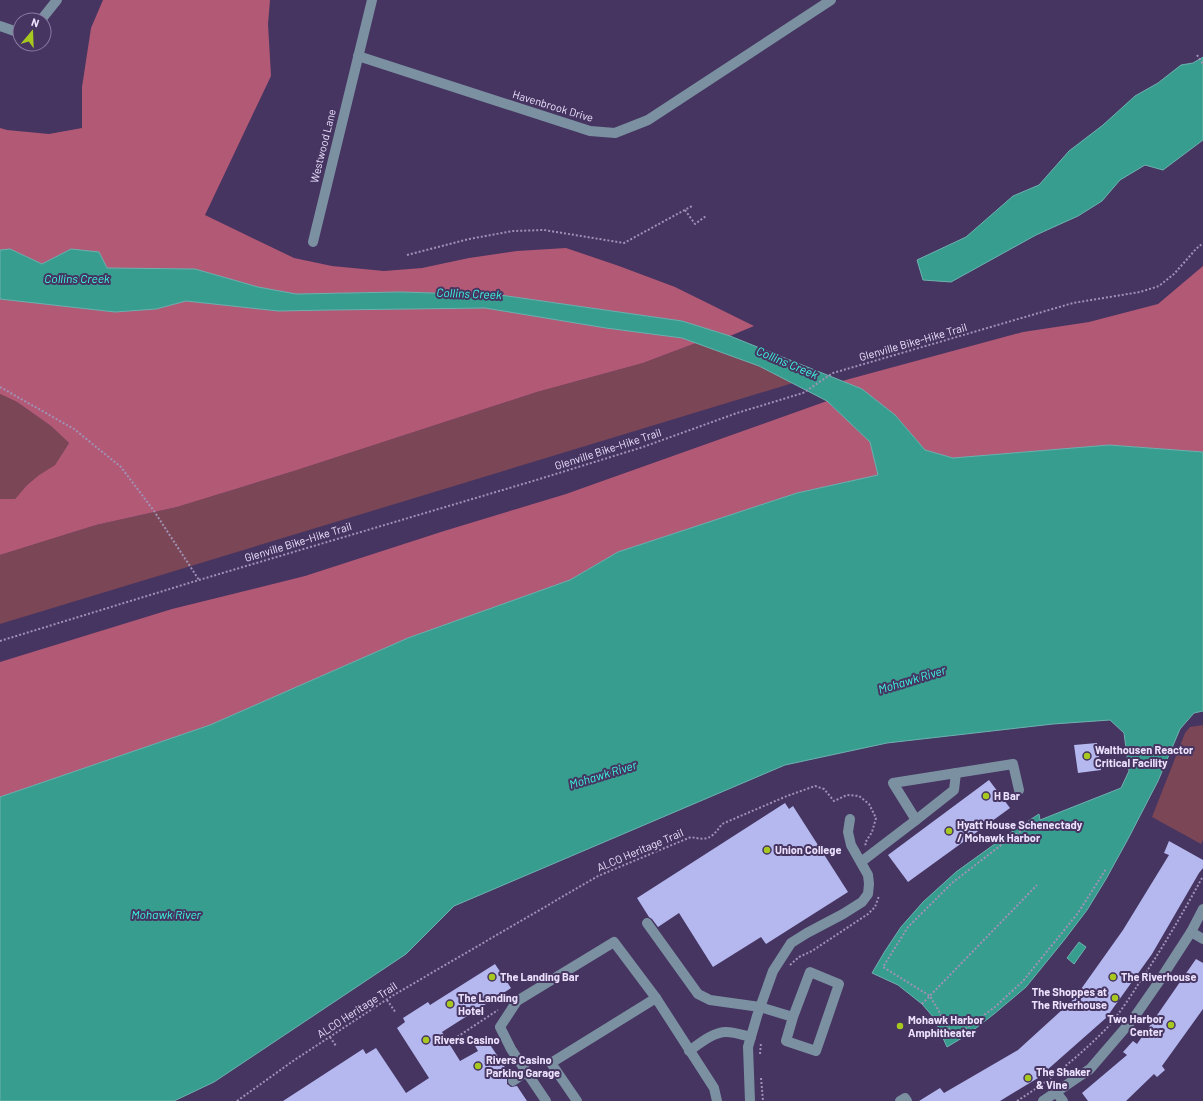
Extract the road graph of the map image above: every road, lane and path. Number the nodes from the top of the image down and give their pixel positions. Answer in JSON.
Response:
{"nodes":[{"id":1,"x":57,"y":0,"type":"edge"},
{"id":2,"x":372,"y":0,"type":"edge"},
{"id":3,"x":831,"y":0,"type":"edge"},
{"id":4,"x":47,"y":12,"type":"edge"},
{"id":5,"x":0,"y":26,"type":"edge"},
{"id":6,"x":12,"y":30,"type":"edge"},
{"id":7,"x":1197,"y":55,"type":"dead end"},
{"id":8,"x":358,"y":56,"type":"junction"},
{"id":9,"x":1203,"y":64,"type":"edge"},
{"id":10,"x":692,"y":206,"type":"dead end"},
{"id":11,"x":685,"y":210,"type":"junction"},
{"id":12,"x":706,"y":216,"type":"dead end"},
{"id":13,"x":313,"y":242,"type":"dead end"},
{"id":14,"x":1203,"y":243,"type":"edge"},
{"id":15,"x":407,"y":255,"type":"dead end"},
{"id":16,"x":0,"y":387,"type":"edge"},
{"id":17,"x":199,"y":580,"type":"junction"},
{"id":18,"x":0,"y":641,"type":"edge"},
{"id":19,"x":956,"y":773,"type":"junction"},
{"id":20,"x":1020,"y":790,"type":"dead end"},
{"id":21,"x":850,"y":819,"type":"dead end"},
{"id":22,"x":916,"y":820,"type":"junction"},
{"id":23,"x":1034,"y":822,"type":"dead end"},
{"id":24,"x":870,"y":855,"type":"junction"},
{"id":25,"x":861,"y":862,"type":"junction"},
{"id":26,"x":1106,"y":869,"type":"dead end"},
{"id":27,"x":1203,"y":876,"type":"edge"},
{"id":28,"x":1037,"y":885,"type":"dead end"},
{"id":29,"x":879,"y":894,"type":"dead end"},
{"id":30,"x":1203,"y":908,"type":"edge"},
{"id":31,"x":647,"y":923,"type":"dead end"},
{"id":32,"x":1191,"y":932,"type":"junction"},
{"id":33,"x":1203,"y":939,"type":"edge"},
{"id":34,"x":786,"y":968,"type":"dead end"},
{"id":35,"x":930,"y":996,"type":"junction"},
{"id":36,"x":656,"y":998,"type":"junction"},
{"id":37,"x":387,"y":1000,"type":"junction"},
{"id":38,"x":922,"y":1004,"type":"dead end"},
{"id":39,"x":760,"y":1007,"type":"junction"},
{"id":40,"x":499,"y":1010,"type":"dead end"},
{"id":41,"x":396,"y":1013,"type":"dead end"},
{"id":42,"x":793,"y":1017,"type":"junction"},
{"id":43,"x":330,"y":1037,"type":"junction"},
{"id":44,"x":454,"y":1038,"type":"dead end"},
{"id":45,"x":751,"y":1038,"type":"junction"},
{"id":46,"x":336,"y":1046,"type":"dead end"},
{"id":47,"x":689,"y":1051,"type":"junction"},
{"id":48,"x":526,"y":1072,"type":"junction"},
{"id":49,"x":513,"y":1081,"type":"dead end"},
{"id":50,"x":1056,"y":1092,"type":"junction"},
{"id":51,"x":238,"y":1101,"type":"edge"},
{"id":52,"x":546,"y":1101,"type":"edge"},
{"id":53,"x":577,"y":1101,"type":"edge"},
{"id":54,"x":717,"y":1101,"type":"edge"},
{"id":55,"x":750,"y":1101,"type":"edge"},
{"id":56,"x":900,"y":1101,"type":"edge"},
{"id":57,"x":907,"y":1101,"type":"edge"},
{"id":58,"x":1017,"y":1101,"type":"edge"},
{"id":59,"x":1043,"y":1101,"type":"edge"},
{"id":60,"x":1063,"y":1101,"type":"edge"}],
"edges":[{"from":1,"to":4,"type":"street"},
{"from":2,"to":8,"type":"street","name":"Westwood Lane"},
{"from":3,"to":8,"type":"street","name":"Havenbrook Drive"},
{"from":5,"to":6,"type":"street"},
{"from":7,"to":9,"type":"path"},
{"from":8,"to":13,"type":"street","name":"Westwood Lane"},
{"from":10,"to":11,"type":"path"},
{"from":11,"to":12,"type":"path"},
{"from":11,"to":15,"type":"path"},
{"from":14,"to":17,"type":"path","name":"Glenville Bike-Hike Trail"},
{"from":16,"to":17,"type":"path"},
{"from":17,"to":18,"type":"path","name":"Glenville Bike-Hike Trail"},
{"from":19,"to":20,"type":"street"},
{"from":19,"to":22,"type":"street"},
{"from":19,"to":22,"type":"street"},
{"from":21,"to":25,"type":"street"},
{"from":22,"to":24,"type":"street"},
{"from":23,"to":35,"type":"path"},
{"from":24,"to":25,"type":"street"},
{"from":24,"to":37,"type":"path","name":"ALCO Heritage Trail"},
{"from":25,"to":39,"type":"street"},
{"from":26,"to":35,"type":"path"},
{"from":27,"to":58,"type":"path"},
{"from":28,"to":35,"type":"path"},
{"from":29,"to":34,"type":"path"},
{"from":30,"to":32,"type":"street"},
{"from":31,"to":39,"type":"street"},
{"from":32,"to":33,"type":"street"},
{"from":32,"to":50,"type":"street"},
{"from":35,"to":38,"type":"path"},
{"from":36,"to":47,"type":"street"},
{"from":36,"to":48,"type":"street"},
{"from":36,"to":53,"type":"street"},
{"from":37,"to":41,"type":"path"},
{"from":37,"to":43,"type":"path","name":"ALCO Heritage Trail"},
{"from":39,"to":42,"type":"street"},
{"from":39,"to":45,"type":"street"},
{"from":40,"to":44,"type":"path"},
{"from":42,"to":42,"type":"street"},
{"from":43,"to":46,"type":"path"},
{"from":43,"to":51,"type":"path","name":"ALCO Heritage Trail"},
{"from":45,"to":47,"type":"street"},
{"from":45,"to":55,"type":"street"},
{"from":47,"to":54,"type":"street"},
{"from":48,"to":49,"type":"street"},
{"from":48,"to":52,"type":"street"},
{"from":50,"to":59,"type":"street"},
{"from":50,"to":60,"type":"street"},
{"from":56,"to":57,"type":"street"}]}
